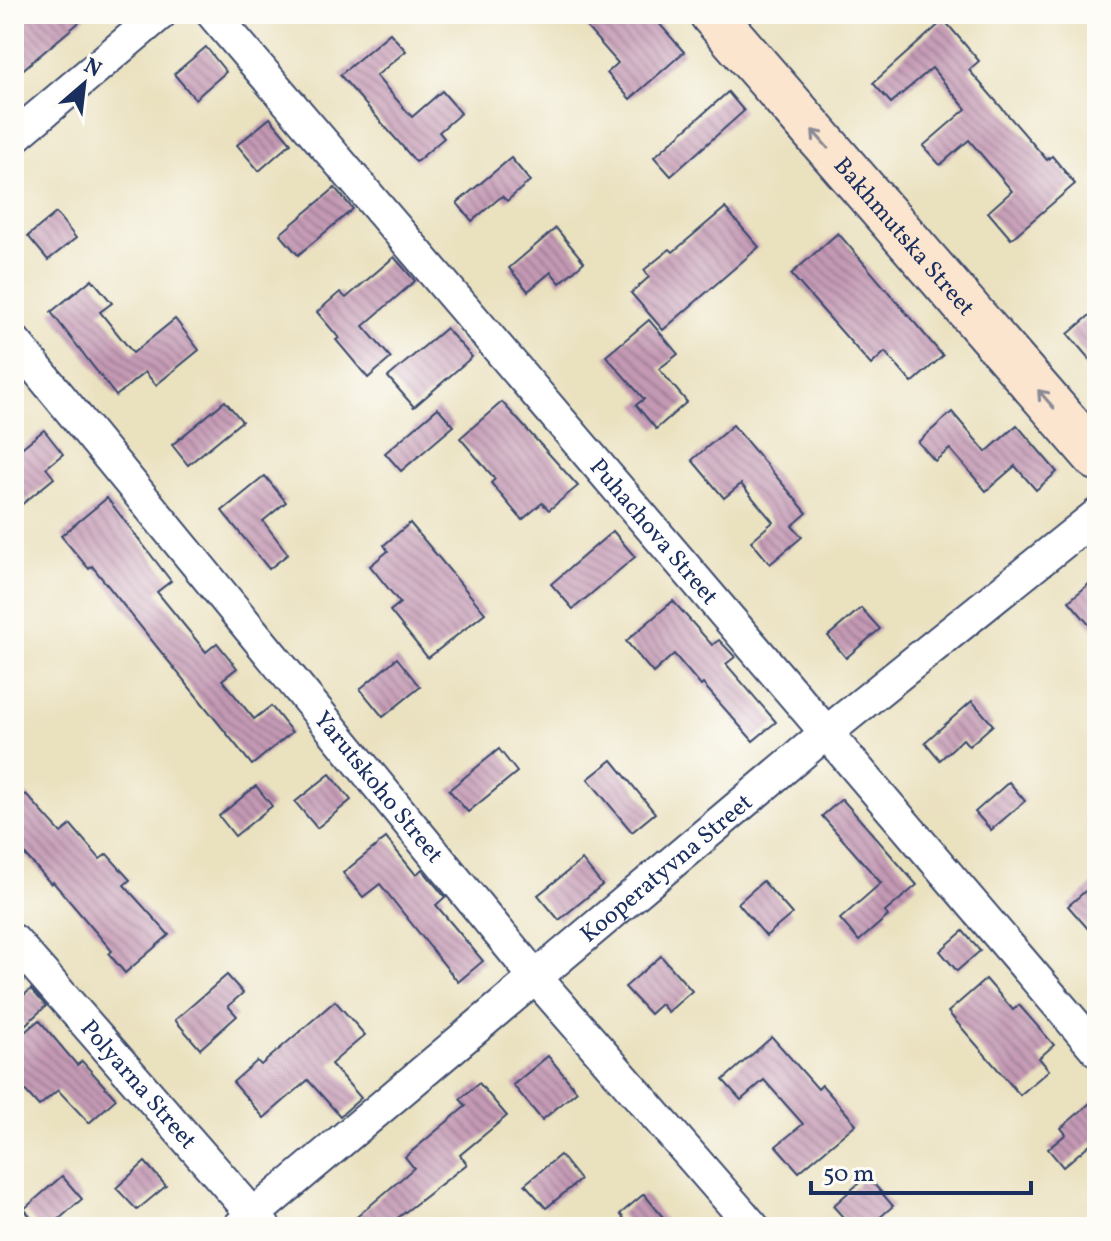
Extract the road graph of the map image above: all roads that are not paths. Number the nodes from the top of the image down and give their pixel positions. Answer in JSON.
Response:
{"nodes":[{"id":1,"x":160,"y":14,"type":"edge"},
{"id":2,"x":213,"y":14,"type":"edge"},
{"id":3,"x":712,"y":14,"type":"edge"},
{"id":4,"x":14,"y":137,"type":"edge"},
{"id":5,"x":14,"y":341,"type":"edge"},
{"id":6,"x":1097,"y":458,"type":"edge"},
{"id":7,"x":1097,"y":515,"type":"edge"},
{"id":8,"x":826,"y":733,"type":"junction"},
{"id":9,"x":14,"y":941,"type":"edge"},
{"id":10,"x":536,"y":978,"type":"junction"},
{"id":11,"x":1097,"y":1050,"type":"edge"},
{"id":12,"x":252,"y":1223,"type":"edge"},
{"id":13,"x":753,"y":1227,"type":"edge"}],
"edges":[{"from":1,"to":4,"type":"street"},
{"from":2,"to":8,"type":"street","name":"Puhachova Street"},
{"from":6,"to":3,"type":"street","name":"Bakhmutska Street","one_way":true},
{"from":5,"to":10,"type":"street","name":"Yarutskoho Street"},
{"from":7,"to":8,"type":"street","name":"Kooperatyvna Street"},
{"from":8,"to":10,"type":"street","name":"Kooperatyvna Street"},
{"from":8,"to":11,"type":"street","name":"Puhachova Street"},
{"from":9,"to":12,"type":"street","name":"Polyarna Street"},
{"from":10,"to":12,"type":"street","name":"Kooperatyvna Street"},
{"from":10,"to":13,"type":"street","name":"Yarutskoho Street"}]}
